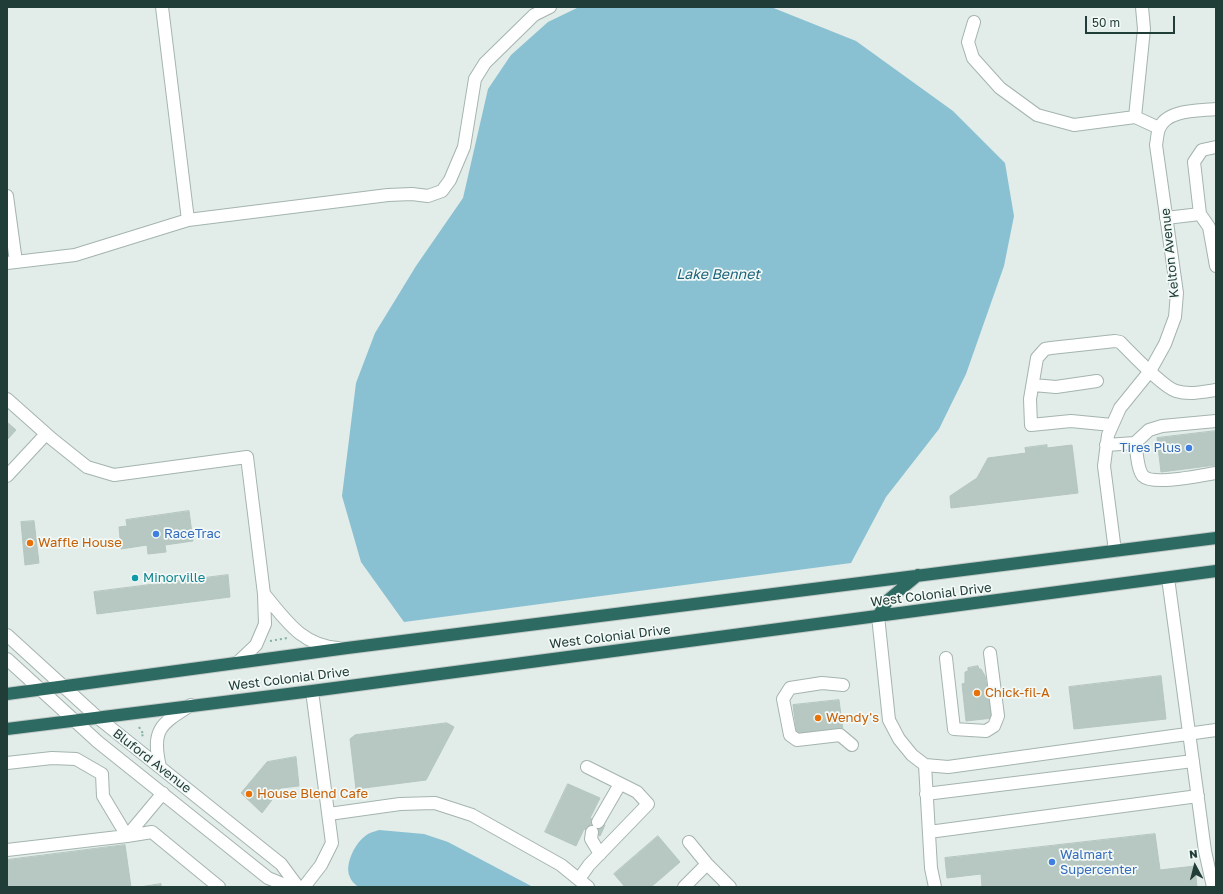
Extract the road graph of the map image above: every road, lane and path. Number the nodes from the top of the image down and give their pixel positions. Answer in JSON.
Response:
{"nodes":[{"id":1,"x":162,"y":7,"type":"edge"},
{"id":2,"x":550,"y":7,"type":"edge"},
{"id":3,"x":1142,"y":7,"type":"edge"},
{"id":4,"x":974,"y":22,"type":"dead end"},
{"id":5,"x":1216,"y":109,"type":"edge"},
{"id":6,"x":1135,"y":117,"type":"junction"},
{"id":7,"x":1159,"y":128,"type":"junction"},
{"id":8,"x":1216,"y":147,"type":"edge"},
{"id":9,"x":7,"y":196,"type":"edge"},
{"id":10,"x":1200,"y":214,"type":"junction"},
{"id":11,"x":1166,"y":218,"type":"junction"},
{"id":12,"x":188,"y":220,"type":"junction"},
{"id":13,"x":11,"y":262,"type":"edge"},
{"id":14,"x":1216,"y":266,"type":"edge"},
{"id":15,"x":1150,"y":371,"type":"junction"},
{"id":16,"x":1097,"y":381,"type":"dead end"},
{"id":17,"x":1033,"y":385,"type":"junction"},
{"id":18,"x":1216,"y":390,"type":"edge"},
{"id":19,"x":7,"y":399,"type":"edge"},
{"id":20,"x":1216,"y":421,"type":"edge"},
{"id":21,"x":1112,"y":425,"type":"junction"},
{"id":22,"x":46,"y":434,"type":"junction"},
{"id":23,"x":1135,"y":443,"type":"junction"},
{"id":24,"x":1106,"y":445,"type":"junction"},
{"id":25,"x":1216,"y":473,"type":"edge"},
{"id":26,"x":7,"y":476,"type":"edge"},
{"id":27,"x":1216,"y":538,"type":"edge"},
{"id":28,"x":1115,"y":551,"type":"junction"},
{"id":29,"x":1216,"y":571,"type":"edge"},
{"id":30,"x":918,"y":575,"type":"junction"},
{"id":31,"x":1168,"y":578,"type":"junction"},
{"id":32,"x":264,"y":594,"type":"junction"},
{"id":33,"x":878,"y":616,"type":"junction"},
{"id":34,"x":7,"y":635,"type":"edge"},
{"id":35,"x":294,"y":637,"type":"dead end"},
{"id":36,"x":266,"y":641,"type":"dead end"},
{"id":37,"x":347,"y":648,"type":"junction"},
{"id":38,"x":990,"y":654,"type":"dead end"},
{"id":39,"x":946,"y":658,"type":"dead end"},
{"id":40,"x":7,"y":659,"type":"edge"},
{"id":41,"x":237,"y":663,"type":"junction"},
{"id":42,"x":843,"y":685,"type":"dead end"},
{"id":43,"x":62,"y":687,"type":"junction"},
{"id":44,"x":39,"y":690,"type":"junction"},
{"id":45,"x":312,"y":691,"type":"junction"},
{"id":46,"x":7,"y":694,"type":"edge"},
{"id":47,"x":192,"y":705,"type":"junction"},
{"id":48,"x":97,"y":717,"type":"junction"},
{"id":49,"x":73,"y":720,"type":"junction"},
{"id":50,"x":139,"y":727,"type":"dead end"},
{"id":51,"x":7,"y":729,"type":"edge"},
{"id":52,"x":1216,"y":730,"type":"edge"},
{"id":53,"x":1190,"y":734,"type":"junction"},
{"id":54,"x":136,"y":736,"type":"dead end"},
{"id":55,"x":852,"y":745,"type":"dead end"},
{"id":56,"x":1193,"y":761,"type":"junction"},
{"id":57,"x":7,"y":763,"type":"edge"},
{"id":58,"x":925,"y":765,"type":"junction"},
{"id":59,"x":160,"y":767,"type":"junction"},
{"id":60,"x":587,"y":767,"type":"dead end"},
{"id":61,"x":620,"y":784,"type":"junction"},
{"id":62,"x":162,"y":793,"type":"junction"},
{"id":63,"x":926,"y":794,"type":"junction"},
{"id":64,"x":1198,"y":796,"type":"junction"},
{"id":65,"x":330,"y":814,"type":"junction"},
{"id":66,"x":598,"y":822,"type":"dead end"},
{"id":67,"x":592,"y":832,"type":"dead end"},
{"id":68,"x":929,"y":832,"type":"junction"},
{"id":69,"x":127,"y":836,"type":"junction"},
{"id":70,"x":688,"y":842,"type":"dead end"},
{"id":71,"x":7,"y":850,"type":"edge"},
{"id":72,"x":600,"y":854,"type":"junction"},
{"id":73,"x":707,"y":864,"type":"junction"},
{"id":74,"x":579,"y":879,"type":"junction"},
{"id":75,"x":220,"y":887,"type":"edge"},
{"id":76,"x":290,"y":887,"type":"edge"},
{"id":77,"x":298,"y":887,"type":"edge"},
{"id":78,"x":304,"y":887,"type":"edge"},
{"id":79,"x":588,"y":887,"type":"edge"},
{"id":80,"x":684,"y":887,"type":"edge"},
{"id":81,"x":730,"y":887,"type":"edge"},
{"id":82,"x":935,"y":887,"type":"edge"},
{"id":83,"x":1213,"y":887,"type":"edge"}],
"edges":[{"from":1,"to":12,"type":"street"},
{"from":2,"to":12,"type":"street"},
{"from":3,"to":6,"type":"street"},
{"from":4,"to":6,"type":"street"},
{"from":5,"to":7,"type":"street"},
{"from":6,"to":7,"type":"street"},
{"from":7,"to":11,"type":"street","name":"Kelton Avenue"},
{"from":8,"to":10,"type":"street"},
{"from":9,"to":13,"type":"street"},
{"from":10,"to":11,"type":"street"},
{"from":10,"to":14,"type":"street"},
{"from":11,"to":15,"type":"street","name":"Kelton Avenue"},
{"from":12,"to":13,"type":"street"},
{"from":15,"to":17,"type":"street"},
{"from":15,"to":18,"type":"street"},
{"from":15,"to":21,"type":"street","name":"Kelton Avenue"},
{"from":16,"to":17,"type":"street"},
{"from":17,"to":21,"type":"street"},
{"from":19,"to":22,"type":"street"},
{"from":20,"to":23,"type":"street"},
{"from":21,"to":24,"type":"street","name":"Kelton Avenue"},
{"from":22,"to":26,"type":"street"},
{"from":22,"to":32,"type":"street"},
{"from":23,"to":24,"type":"street"},
{"from":23,"to":25,"type":"street"},
{"from":24,"to":28,"type":"street","name":"Kelton Avenue"},
{"from":27,"to":28,"type":"highway","name":"West Colonial Drive"},
{"from":28,"to":30,"type":"highway","name":"West Colonial Drive"},
{"from":29,"to":31,"type":"highway","name":"West Colonial Drive"},
{"from":30,"to":33,"type":"highway"},
{"from":30,"to":37,"type":"highway","name":"West Colonial Drive"},
{"from":31,"to":33,"type":"highway","name":"West Colonial Drive"},
{"from":31,"to":53,"type":"street"},
{"from":32,"to":37,"type":"street"},
{"from":32,"to":41,"type":"street"},
{"from":33,"to":45,"type":"highway","name":"West Colonial Drive"},
{"from":33,"to":58,"type":"street"},
{"from":34,"to":43,"type":"street","name":"Bluford Avenue"},
{"from":35,"to":36,"type":"path"},
{"from":37,"to":41,"type":"highway","name":"West Colonial Drive"},
{"from":38,"to":39,"type":"street"},
{"from":40,"to":44,"type":"street","name":"Bluford Avenue"},
{"from":41,"to":43,"type":"highway","name":"West Colonial Drive"},
{"from":42,"to":55,"type":"street"},
{"from":43,"to":44,"type":"highway","name":"West Colonial Drive"},
{"from":43,"to":48,"type":"street","name":"Bluford Avenue"},
{"from":44,"to":46,"type":"highway","name":"West Colonial Drive"},
{"from":44,"to":49,"type":"street","name":"Bluford Avenue"},
{"from":45,"to":47,"type":"highway","name":"West Colonial Drive"},
{"from":45,"to":65,"type":"street"},
{"from":47,"to":48,"type":"highway","name":"West Colonial Drive"},
{"from":47,"to":59,"type":"street"},
{"from":48,"to":49,"type":"highway","name":"West Colonial Drive"},
{"from":48,"to":59,"type":"street","name":"Bluford Avenue"},
{"from":49,"to":51,"type":"highway","name":"West Colonial Drive"},
{"from":49,"to":62,"type":"street","name":"Bluford Avenue"},
{"from":50,"to":54,"type":"path"},
{"from":52,"to":53,"type":"street"},
{"from":53,"to":56,"type":"street"},
{"from":53,"to":58,"type":"street"},
{"from":56,"to":63,"type":"street"},
{"from":56,"to":64,"type":"street"},
{"from":57,"to":69,"type":"street"},
{"from":58,"to":63,"type":"street"},
{"from":59,"to":77,"type":"street","name":"Bluford Avenue"},
{"from":60,"to":61,"type":"street"},
{"from":61,"to":66,"type":"street"},
{"from":61,"to":72,"type":"street"},
{"from":62,"to":69,"type":"street"},
{"from":62,"to":76,"type":"street","name":"Bluford Avenue"},
{"from":63,"to":68,"type":"street"},
{"from":64,"to":68,"type":"street"},
{"from":64,"to":83,"type":"street"},
{"from":65,"to":74,"type":"street"},
{"from":65,"to":78,"type":"street"},
{"from":67,"to":72,"type":"street"},
{"from":68,"to":82,"type":"street"},
{"from":69,"to":71,"type":"street"},
{"from":69,"to":75,"type":"street"},
{"from":70,"to":73,"type":"street"},
{"from":72,"to":74,"type":"street"},
{"from":73,"to":80,"type":"street"},
{"from":73,"to":81,"type":"street"},
{"from":74,"to":79,"type":"street"}]}
